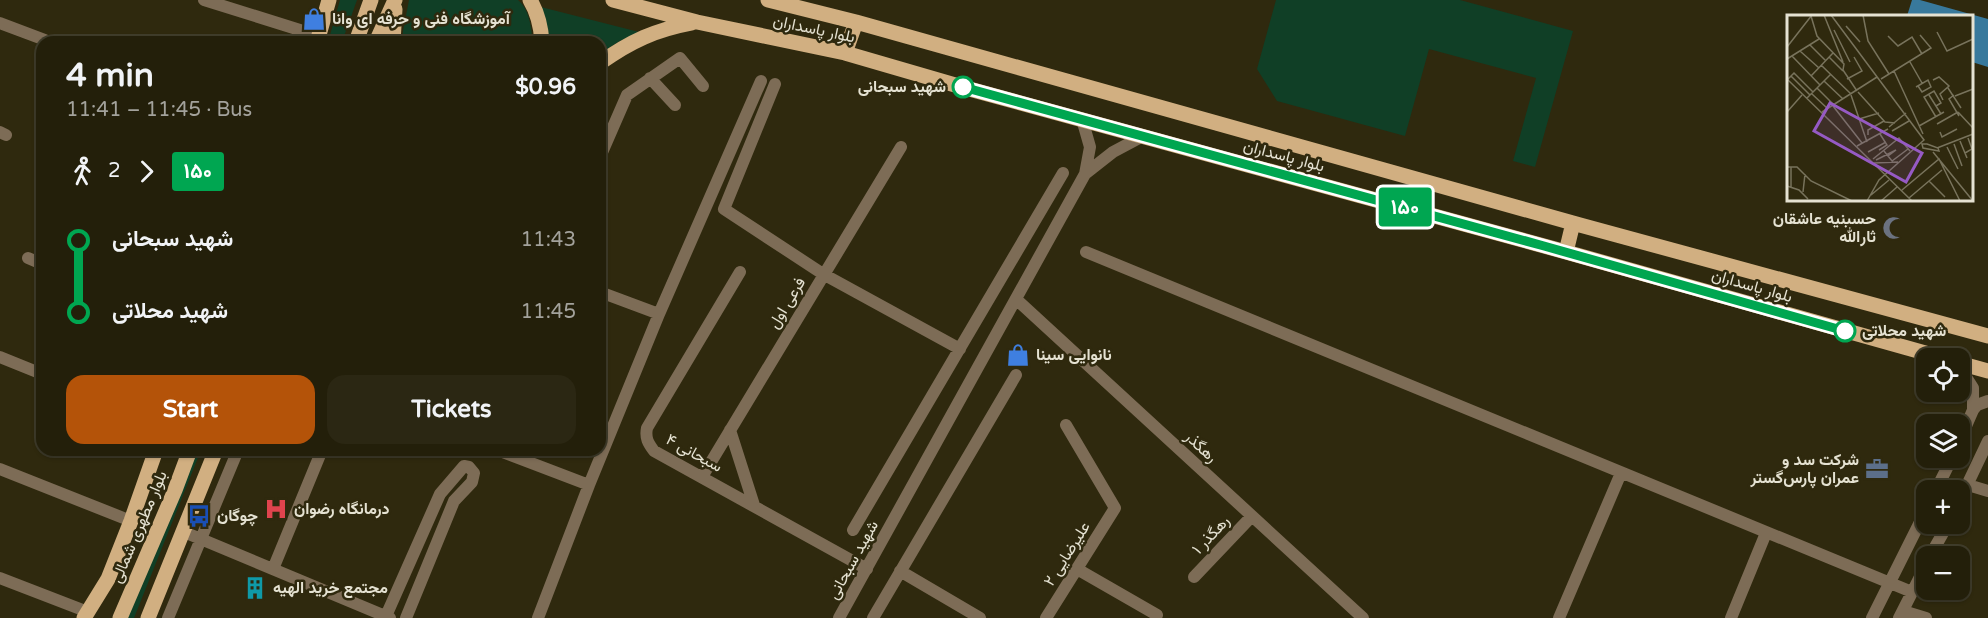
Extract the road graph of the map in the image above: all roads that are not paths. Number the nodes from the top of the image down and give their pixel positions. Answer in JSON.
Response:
{"nodes":[{"id":1,"x":204,"y":0,"type":"edge"},
{"id":2,"x":329,"y":0,"type":"edge"},
{"id":3,"x":395,"y":0,"type":"edge"},
{"id":4,"x":530,"y":0,"type":"edge"},
{"id":5,"x":613,"y":0,"type":"edge"},
{"id":6,"x":768,"y":0,"type":"edge"},
{"id":7,"x":369,"y":6,"type":"edge"},
{"id":8,"x":0,"y":22,"type":"edge"},
{"id":9,"x":697,"y":22,"type":"junction"},
{"id":10,"x":856,"y":22,"type":"junction"},
{"id":11,"x":36,"y":36,"type":"edge"},
{"id":12,"x":309,"y":36,"type":"edge"},
{"id":13,"x":319,"y":36,"type":"edge"},
{"id":14,"x":358,"y":36,"type":"edge"},
{"id":15,"x":379,"y":36,"type":"edge"},
{"id":16,"x":393,"y":36,"type":"edge"},
{"id":17,"x":542,"y":36,"type":"edge"},
{"id":18,"x":845,"y":53,"type":"junction"},
{"id":19,"x":606,"y":59,"type":"edge"},
{"id":20,"x":650,"y":78,"type":"junction"},
{"id":21,"x":761,"y":81,"type":"dead end"},
{"id":22,"x":775,"y":84,"type":"dead end"},
{"id":23,"x":703,"y":86,"type":"dead end"},
{"id":24,"x":675,"y":105,"type":"dead end"},
{"id":25,"x":1082,"y":119,"type":"junction"},
{"id":26,"x":1143,"y":136,"type":"junction"},
{"id":27,"x":606,"y":143,"type":"edge"},
{"id":28,"x":901,"y":147,"type":"dead end"},
{"id":29,"x":1063,"y":173,"type":"dead end"},
{"id":30,"x":1085,"y":174,"type":"junction"},
{"id":31,"x":1573,"y":223,"type":"junction"},
{"id":32,"x":1086,"y":252,"type":"dead end"},
{"id":33,"x":1566,"y":252,"type":"junction"},
{"id":34,"x":28,"y":258,"type":"dead end"},
{"id":35,"x":36,"y":261,"type":"edge"},
{"id":36,"x":740,"y":272,"type":"dead end"},
{"id":37,"x":823,"y":274,"type":"junction"},
{"id":38,"x":606,"y":294,"type":"edge"},
{"id":39,"x":1017,"y":300,"type":"junction"},
{"id":40,"x":659,"y":314,"type":"junction"},
{"id":41,"x":1988,"y":336,"type":"edge"},
{"id":42,"x":960,"y":349,"type":"junction"},
{"id":43,"x":1916,"y":350,"type":"edge"},
{"id":44,"x":0,"y":357,"type":"edge"},
{"id":45,"x":1970,"y":367,"type":"edge"},
{"id":46,"x":1988,"y":371,"type":"edge"},
{"id":47,"x":36,"y":372,"type":"edge"},
{"id":48,"x":1016,"y":375,"type":"dead end"},
{"id":49,"x":1970,"y":383,"type":"edge"},
{"id":50,"x":1988,"y":401,"type":"edge"},
{"id":51,"x":1973,"y":410,"type":"junction"},
{"id":52,"x":1970,"y":417,"type":"edge"},
{"id":53,"x":1066,"y":425,"type":"dead end"},
{"id":54,"x":730,"y":430,"type":"junction"},
{"id":55,"x":1988,"y":441,"type":"edge"},
{"id":56,"x":606,"y":443,"type":"edge"},
{"id":57,"x":154,"y":456,"type":"edge"},
{"id":58,"x":188,"y":456,"type":"edge"},
{"id":59,"x":214,"y":456,"type":"edge"},
{"id":60,"x":235,"y":456,"type":"edge"},
{"id":61,"x":320,"y":456,"type":"edge"},
{"id":62,"x":513,"y":456,"type":"edge"},
{"id":63,"x":601,"y":456,"type":"edge"},
{"id":64,"x":0,"y":469,"type":"edge"},
{"id":65,"x":1621,"y":473,"type":"junction"},
{"id":66,"x":702,"y":477,"type":"junction"},
{"id":67,"x":1970,"y":481,"type":"edge"},
{"id":68,"x":589,"y":485,"type":"junction"},
{"id":69,"x":1970,"y":486,"type":"edge"},
{"id":70,"x":1988,"y":491,"type":"edge"},
{"id":71,"x":754,"y":506,"type":"junction"},
{"id":72,"x":1252,"y":516,"type":"junction"},
{"id":73,"x":131,"y":521,"type":"junction"},
{"id":74,"x":1916,"y":529,"type":"edge"},
{"id":75,"x":853,"y":530,"type":"dead end"},
{"id":76,"x":184,"y":532,"type":"junction"},
{"id":77,"x":1766,"y":533,"type":"junction"},
{"id":78,"x":200,"y":539,"type":"junction"},
{"id":79,"x":273,"y":569,"type":"junction"},
{"id":80,"x":867,"y":569,"type":"junction"},
{"id":81,"x":1077,"y":569,"type":"junction"},
{"id":82,"x":900,"y":571,"type":"junction"},
{"id":83,"x":1194,"y":577,"type":"dead end"},
{"id":84,"x":0,"y":578,"type":"edge"},
{"id":85,"x":1888,"y":584,"type":"junction"},
{"id":86,"x":1916,"y":584,"type":"edge"},
{"id":87,"x":1912,"y":592,"type":"junction"},
{"id":88,"x":86,"y":615,"type":"edge"},
{"id":89,"x":1157,"y":615,"type":"dead end"},
{"id":90,"x":1901,"y":615,"type":"edge"},
{"id":91,"x":388,"y":617,"type":"edge"},
{"id":92,"x":840,"y":617,"type":"edge"},
{"id":93,"x":1359,"y":617,"type":"edge"},
{"id":94,"x":120,"y":618,"type":"edge"},
{"id":95,"x":148,"y":618,"type":"edge"},
{"id":96,"x":168,"y":618,"type":"edge"},
{"id":97,"x":406,"y":618,"type":"edge"},
{"id":98,"x":538,"y":618,"type":"edge"},
{"id":99,"x":873,"y":618,"type":"edge"},
{"id":100,"x":980,"y":618,"type":"edge"},
{"id":101,"x":1046,"y":618,"type":"edge"},
{"id":102,"x":1559,"y":618,"type":"edge"},
{"id":103,"x":1731,"y":618,"type":"edge"},
{"id":104,"x":1872,"y":618,"type":"edge"},
{"id":105,"x":1926,"y":618,"type":"edge"}],
"edges":[{"from":1,"to":12,"type":"street"},
{"from":2,"to":13,"type":"main road"},
{"from":3,"to":15,"type":"main road"},
{"from":3,"to":16,"type":"main road"},
{"from":4,"to":17,"type":"main road"},
{"from":5,"to":9,"type":"main road","name":"بلوار پاسداران"},
{"from":6,"to":10,"type":"main road","name":"بلوار پاسداران"},
{"from":7,"to":14,"type":"main road"},
{"from":8,"to":11,"type":"street"},
{"from":9,"to":18,"type":"main road","name":"بلوار پاسداران"},
{"from":9,"to":19,"type":"main road"},
{"from":10,"to":18,"type":"main road"},
{"from":10,"to":31,"type":"main road","name":"بلوار پاسداران"},
{"from":18,"to":25,"type":"main road","name":"بلوار پاسداران"},
{"from":20,"to":23,"type":"street"},
{"from":20,"to":24,"type":"street"},
{"from":20,"to":27,"type":"street"},
{"from":21,"to":40,"type":"street"},
{"from":22,"to":37,"type":"street"},
{"from":25,"to":26,"type":"main road","name":"بلوار پاسداران"},
{"from":25,"to":30,"type":"street"},
{"from":26,"to":30,"type":"street"},
{"from":26,"to":33,"type":"main road","name":"بلوار پاسداران"},
{"from":28,"to":37,"type":"street","name":"فرعی اول"},
{"from":29,"to":42,"type":"street"},
{"from":30,"to":39,"type":"street","name":"شهید سبحانی"},
{"from":31,"to":33,"type":"main road"},
{"from":31,"to":41,"type":"main road","name":"بلوار پاسداران"},
{"from":32,"to":65,"type":"street"},
{"from":33,"to":43,"type":"main road","name":"بلوار پاسداران"},
{"from":34,"to":35,"type":"street"},
{"from":36,"to":66,"type":"street","name":"سبحانی ۴"},
{"from":37,"to":42,"type":"street"},
{"from":37,"to":54,"type":"street","name":"فرعی اول"},
{"from":38,"to":40,"type":"street"},
{"from":39,"to":72,"type":"street","name":"رهگذر"},
{"from":39,"to":80,"type":"street","name":"شهید سبحانی"},
{"from":40,"to":56,"type":"street"},
{"from":42,"to":75,"type":"street"},
{"from":44,"to":47,"type":"street"},
{"from":45,"to":46,"type":"main road"},
{"from":48,"to":82,"type":"street"},
{"from":49,"to":51,"type":"street"},
{"from":50,"to":51,"type":"street"},
{"from":51,"to":52,"type":"street"},
{"from":53,"to":81,"type":"street","name":"۲ علیرضایی"},
{"from":54,"to":66,"type":"street","name":"فرعی اول"},
{"from":54,"to":71,"type":"street"},
{"from":55,"to":67,"type":"street"},
{"from":57,"to":73,"type":"main road"},
{"from":58,"to":94,"type":"main road","name":"بلوار مطهری شمالی"},
{"from":59,"to":76,"type":"main road"},
{"from":60,"to":78,"type":"street"},
{"from":61,"to":79,"type":"street"},
{"from":62,"to":68,"type":"street"},
{"from":63,"to":68,"type":"street"},
{"from":64,"to":73,"type":"street"},
{"from":65,"to":77,"type":"street"},
{"from":65,"to":102,"type":"street"},
{"from":66,"to":71,"type":"street","name":"سبحانی ۴"},
{"from":68,"to":98,"type":"street"},
{"from":69,"to":70,"type":"street"},
{"from":71,"to":80,"type":"street","name":"سبحانی ۴"},
{"from":72,"to":83,"type":"street","name":"۱ رهگذر"},
{"from":72,"to":93,"type":"street","name":"رهگذر"},
{"from":73,"to":88,"type":"main road"},
{"from":74,"to":85,"type":"street"},
{"from":76,"to":78,"type":"street"},
{"from":76,"to":95,"type":"main road"},
{"from":77,"to":85,"type":"street"},
{"from":77,"to":103,"type":"street"},
{"from":78,"to":79,"type":"street"},
{"from":78,"to":96,"type":"street"},
{"from":79,"to":91,"type":"street"},
{"from":80,"to":92,"type":"street","name":"شهید سبحانی"},
{"from":81,"to":89,"type":"street"},
{"from":81,"to":101,"type":"street","name":"۲ علیرضایی"},
{"from":82,"to":99,"type":"street"},
{"from":82,"to":100,"type":"street"},
{"from":84,"to":88,"type":"street"},
{"from":85,"to":87,"type":"street"},
{"from":85,"to":104,"type":"street"},
{"from":86,"to":87,"type":"street"},
{"from":87,"to":90,"type":"street"},
{"from":90,"to":105,"type":"street"},
{"from":91,"to":97,"type":"street"}]}
